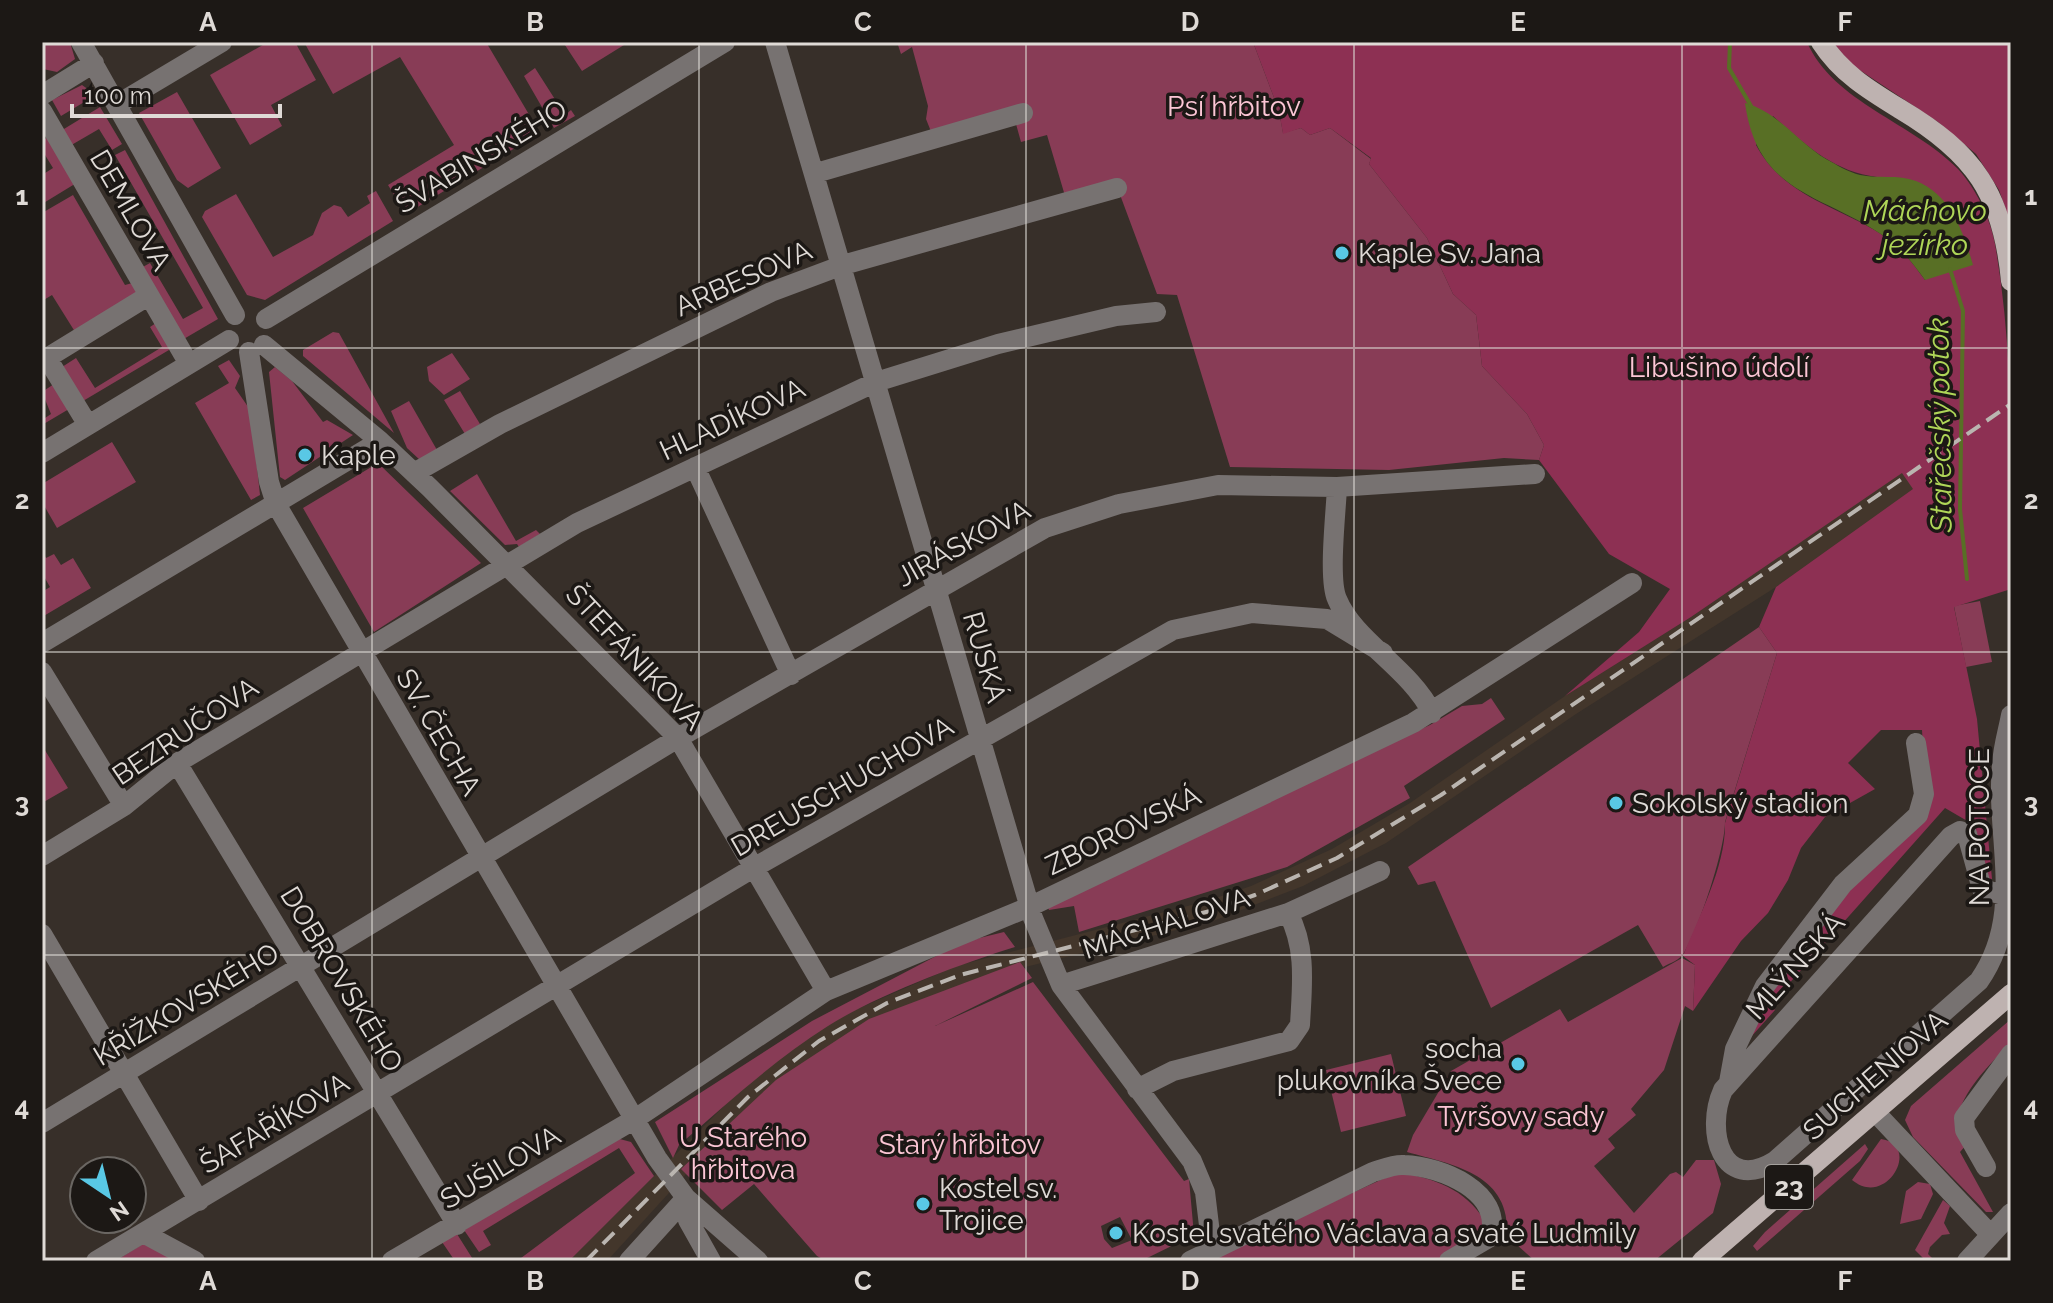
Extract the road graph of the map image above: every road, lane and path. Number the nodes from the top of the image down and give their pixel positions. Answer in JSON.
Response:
{"nodes":[{"id":1,"x":81,"y":42,"type":"edge"},
{"id":2,"x":222,"y":42,"type":"edge"},
{"id":3,"x":725,"y":42,"type":"edge"},
{"id":4,"x":775,"y":42,"type":"edge"},
{"id":5,"x":1821,"y":42,"type":"edge"},
{"id":6,"x":94,"y":63,"type":"junction"},
{"id":7,"x":42,"y":95,"type":"edge"},
{"id":8,"x":118,"y":104,"type":"junction"},
{"id":9,"x":42,"y":111,"type":"edge"},
{"id":10,"x":1023,"y":113,"type":"dead end"},
{"id":11,"x":816,"y":173,"type":"junction"},
{"id":12,"x":1117,"y":188,"type":"dead end"},
{"id":13,"x":843,"y":265,"type":"junction"},
{"id":14,"x":2011,"y":281,"type":"edge"},
{"id":15,"x":148,"y":296,"type":"junction"},
{"id":16,"x":1156,"y":312,"type":"dead end"},
{"id":17,"x":235,"y":315,"type":"junction"},
{"id":18,"x":266,"y":319,"type":"junction"},
{"id":19,"x":229,"y":340,"type":"junction"},
{"id":20,"x":257,"y":348,"type":"junction"},
{"id":21,"x":44,"y":359,"type":"edge"},
{"id":22,"x":189,"y":364,"type":"junction"},
{"id":23,"x":876,"y":382,"type":"junction"},
{"id":24,"x":88,"y":425,"type":"junction"},
{"id":25,"x":380,"y":441,"type":"junction"},
{"id":26,"x":42,"y":453,"type":"edge"},
{"id":27,"x":695,"y":467,"type":"junction"},
{"id":28,"x":414,"y":473,"type":"junction"},
{"id":29,"x":1535,"y":474,"type":"dead end"},
{"id":30,"x":1337,"y":487,"type":"junction"},
{"id":31,"x":276,"y":504,"type":"junction"},
{"id":32,"x":504,"y":563,"type":"junction"},
{"id":33,"x":1632,"y":583,"type":"dead end"},
{"id":34,"x":936,"y":588,"type":"junction"},
{"id":35,"x":42,"y":643,"type":"edge"},
{"id":36,"x":360,"y":651,"type":"junction"},
{"id":37,"x":1383,"y":653,"type":"junction"},
{"id":38,"x":42,"y":672,"type":"edge"},
{"id":39,"x":791,"y":675,"type":"junction"},
{"id":40,"x":1432,"y":713,"type":"junction"},
{"id":41,"x":2011,"y":715,"type":"edge"},
{"id":42,"x":678,"y":738,"type":"junction"},
{"id":43,"x":980,"y":738,"type":"junction"},
{"id":44,"x":1916,"y":743,"type":"dead end"},
{"id":45,"x":177,"y":763,"type":"junction"},
{"id":46,"x":124,"y":806,"type":"junction"},
{"id":47,"x":42,"y":856,"type":"edge"},
{"id":48,"x":481,"y":858,"type":"junction"},
{"id":49,"x":755,"y":867,"type":"junction"},
{"id":50,"x":1380,"y":871,"type":"dead end"},
{"id":51,"x":2007,"y":896,"type":"junction"},
{"id":52,"x":1029,"y":907,"type":"junction"},
{"id":53,"x":1288,"y":913,"type":"junction"},
{"id":54,"x":42,"y":934,"type":"edge"},
{"id":55,"x":303,"y":966,"type":"junction"},
{"id":56,"x":1061,"y":985,"type":"junction"},
{"id":57,"x":557,"y":987,"type":"junction"},
{"id":58,"x":826,"y":991,"type":"junction"},
{"id":59,"x":2011,"y":994,"type":"edge"},
{"id":60,"x":2011,"y":1054,"type":"edge"},
{"id":61,"x":124,"y":1074,"type":"junction"},
{"id":62,"x":1729,"y":1082,"type":"junction"},
{"id":63,"x":1137,"y":1089,"type":"junction"},
{"id":64,"x":379,"y":1094,"type":"junction"},
{"id":65,"x":1876,"y":1113,"type":"junction"},
{"id":66,"x":635,"y":1119,"type":"junction"},
{"id":67,"x":42,"y":1123,"type":"edge"},
{"id":68,"x":1799,"y":1140,"type":"joint"},
{"id":69,"x":1986,"y":1167,"type":"dead end"},
{"id":70,"x":686,"y":1198,"type":"junction"},
{"id":71,"x":199,"y":1201,"type":"junction"},
{"id":72,"x":2011,"y":1213,"type":"edge"},
{"id":73,"x":457,"y":1225,"type":"junction"},
{"id":74,"x":148,"y":1230,"type":"edge"},
{"id":75,"x":140,"y":1235,"type":"edge"},
{"id":76,"x":147,"y":1235,"type":"edge"},
{"id":77,"x":1991,"y":1235,"type":"junction"},
{"id":78,"x":1212,"y":1250,"type":"junction"},
{"id":79,"x":96,"y":1261,"type":"edge"},
{"id":80,"x":195,"y":1261,"type":"edge"},
{"id":81,"x":392,"y":1261,"type":"edge"},
{"id":82,"x":629,"y":1261,"type":"edge"},
{"id":83,"x":711,"y":1261,"type":"edge"},
{"id":84,"x":758,"y":1261,"type":"edge"},
{"id":85,"x":1190,"y":1261,"type":"edge"},
{"id":86,"x":1449,"y":1261,"type":"edge"},
{"id":87,"x":1702,"y":1261,"type":"edge"},
{"id":88,"x":1967,"y":1261,"type":"edge"}],
"edges":[{"from":1,"to":6,"type":"street"},
{"from":2,"to":8,"type":"street"},
{"from":3,"to":18,"type":"street","name":"ŠVABINSKÉHO"},
{"from":4,"to":11,"type":"street","name":"RUSKÁ"},
{"from":5,"to":14,"type":"main road"},
{"from":6,"to":7,"type":"street"},
{"from":6,"to":8,"type":"street"},
{"from":8,"to":17,"type":"street"},
{"from":9,"to":15,"type":"street","name":"DEMLOVA"},
{"from":10,"to":11,"type":"street"},
{"from":11,"to":13,"type":"street","name":"RUSKÁ"},
{"from":12,"to":13,"type":"street","name":"ARBESOVA"},
{"from":13,"to":23,"type":"street","name":"RUSKÁ"},
{"from":13,"to":28,"type":"street","name":"ARBESOVA"},
{"from":15,"to":21,"type":"street","name":"DEMLOVA"},
{"from":15,"to":22,"type":"street","name":"DEMLOVA"},
{"from":16,"to":23,"type":"street","name":"HLADÍKOVA"},
{"from":17,"to":18,"type":"street"},
{"from":17,"to":19,"type":"street"},
{"from":18,"to":20,"type":"street"},
{"from":19,"to":20,"type":"street"},
{"from":19,"to":22,"type":"street"},
{"from":20,"to":25,"type":"street","name":"ŠTEFÁNIKOVA"},
{"from":20,"to":31,"type":"street","name":"SV. ČECHA"},
{"from":21,"to":24,"type":"street","name":"DEMLOVA"},
{"from":22,"to":24,"type":"street"},
{"from":23,"to":27,"type":"street","name":"HLADÍKOVA"},
{"from":23,"to":34,"type":"street","name":"RUSKÁ"},
{"from":24,"to":26,"type":"street"},
{"from":25,"to":28,"type":"street","name":"ŠTEFÁNIKOVA"},
{"from":25,"to":31,"type":"street"},
{"from":27,"to":32,"type":"street","name":"HLADÍKOVA"},
{"from":27,"to":39,"type":"street"},
{"from":28,"to":32,"type":"street","name":"ŠTEFÁNIKOVA"},
{"from":29,"to":30,"type":"street","name":"JIRÁSKOVA"},
{"from":30,"to":34,"type":"street","name":"JIRÁSKOVA"},
{"from":30,"to":37,"type":"street"},
{"from":31,"to":35,"type":"street"},
{"from":31,"to":36,"type":"street","name":"SV. ČECHA"},
{"from":32,"to":36,"type":"street","name":"HLADÍKOVA"},
{"from":32,"to":42,"type":"street","name":"ŠTEFÁNIKOVA"},
{"from":33,"to":40,"type":"street","name":"ZBOROVSKÁ"},
{"from":34,"to":39,"type":"street","name":"JIRÁSKOVA"},
{"from":34,"to":43,"type":"street","name":"RUSKÁ"},
{"from":36,"to":45,"type":"street","name":"BEZRUČOVA"},
{"from":36,"to":48,"type":"street","name":"SV. ČECHA"},
{"from":37,"to":40,"type":"street"},
{"from":37,"to":43,"type":"street","name":"DREUSCHUCHOVA"},
{"from":38,"to":46,"type":"street"},
{"from":39,"to":42,"type":"street","name":"JIRÁSKOVA"},
{"from":40,"to":52,"type":"street","name":"ZBOROVSKÁ"},
{"from":41,"to":51,"type":"street","name":"NA POTOCE"},
{"from":42,"to":48,"type":"street","name":"JIRÁSKOVA"},
{"from":42,"to":49,"type":"street","name":"ŠTEFÁNIKOVA"},
{"from":43,"to":49,"type":"street","name":"DREUSCHUCHOVA"},
{"from":43,"to":52,"type":"street","name":"RUSKÁ"},
{"from":44,"to":62,"type":"street"},
{"from":45,"to":46,"type":"street","name":"BEZRUČOVA"},
{"from":45,"to":55,"type":"street","name":"DOBROVSKÉHO"},
{"from":46,"to":47,"type":"street","name":"BEZRUČOVA"},
{"from":48,"to":55,"type":"street","name":"KŘÍŽKOVSKÉHO"},
{"from":48,"to":57,"type":"street","name":"SV. ČECHA"},
{"from":49,"to":57,"type":"street","name":"DREUSCHUCHOVA"},
{"from":49,"to":58,"type":"street","name":"ŠTEFÁNIKOVA"},
{"from":50,"to":53,"type":"street","name":"MÁCHALOVA"},
{"from":51,"to":62,"type":"street","name":"MLÝNSKÁ"},
{"from":51,"to":68,"type":"street","name":"NA POTOCE"},
{"from":52,"to":56,"type":"street","name":"RUSKÁ"},
{"from":52,"to":58,"type":"street","name":"ZBOROVSKÁ"},
{"from":53,"to":56,"type":"street","name":"MÁCHALOVA"},
{"from":53,"to":63,"type":"street","name":"MÁCHALOVA"},
{"from":54,"to":61,"type":"street"},
{"from":55,"to":61,"type":"street","name":"KŘÍŽKOVSKÉHO"},
{"from":55,"to":64,"type":"street","name":"DOBROVSKÉHO"},
{"from":56,"to":63,"type":"street","name":"RUSKÁ"},
{"from":57,"to":64,"type":"street","name":"ŠAFAŘÍKOVA"},
{"from":57,"to":66,"type":"street","name":"SV. ČECHA"},
{"from":58,"to":66,"type":"street","name":"ZBOROVSKÁ"},
{"from":59,"to":65,"type":"main road","name":"SUCHENIOVA","number":"23"},
{"from":60,"to":69,"type":"street"},
{"from":61,"to":67,"type":"street","name":"KŘÍŽKOVSKÉHO"},
{"from":61,"to":71,"type":"street"},
{"from":62,"to":68,"type":"street","name":"MLÝNSKÁ"},
{"from":63,"to":78,"type":"street","name":"RUSKÁ"},
{"from":64,"to":71,"type":"street","name":"ŠAFAŘÍKOVA"},
{"from":64,"to":73,"type":"street","name":"DOBROVSKÉHO"},
{"from":65,"to":77,"type":"street"},
{"from":65,"to":87,"type":"main road","name":"SUCHENIOVA","number":"23"},
{"from":66,"to":70,"type":"street","name":"SV. ČECHA"},
{"from":66,"to":73,"type":"street","name":"SUŠILOVA"},
{"from":70,"to":82,"type":"street"},
{"from":70,"to":83,"type":"street"},
{"from":70,"to":84,"type":"street"},
{"from":71,"to":74,"type":"street","name":"ŠAFAŘÍKOVA"},
{"from":72,"to":77,"type":"street"},
{"from":73,"to":81,"type":"street","name":"SUŠILOVA"},
{"from":75,"to":79,"type":"street","name":"ŠAFAŘÍKOVA"},
{"from":76,"to":80,"type":"street"},
{"from":77,"to":88,"type":"street"},
{"from":78,"to":85,"type":"street"},
{"from":78,"to":86,"type":"street"}]}
